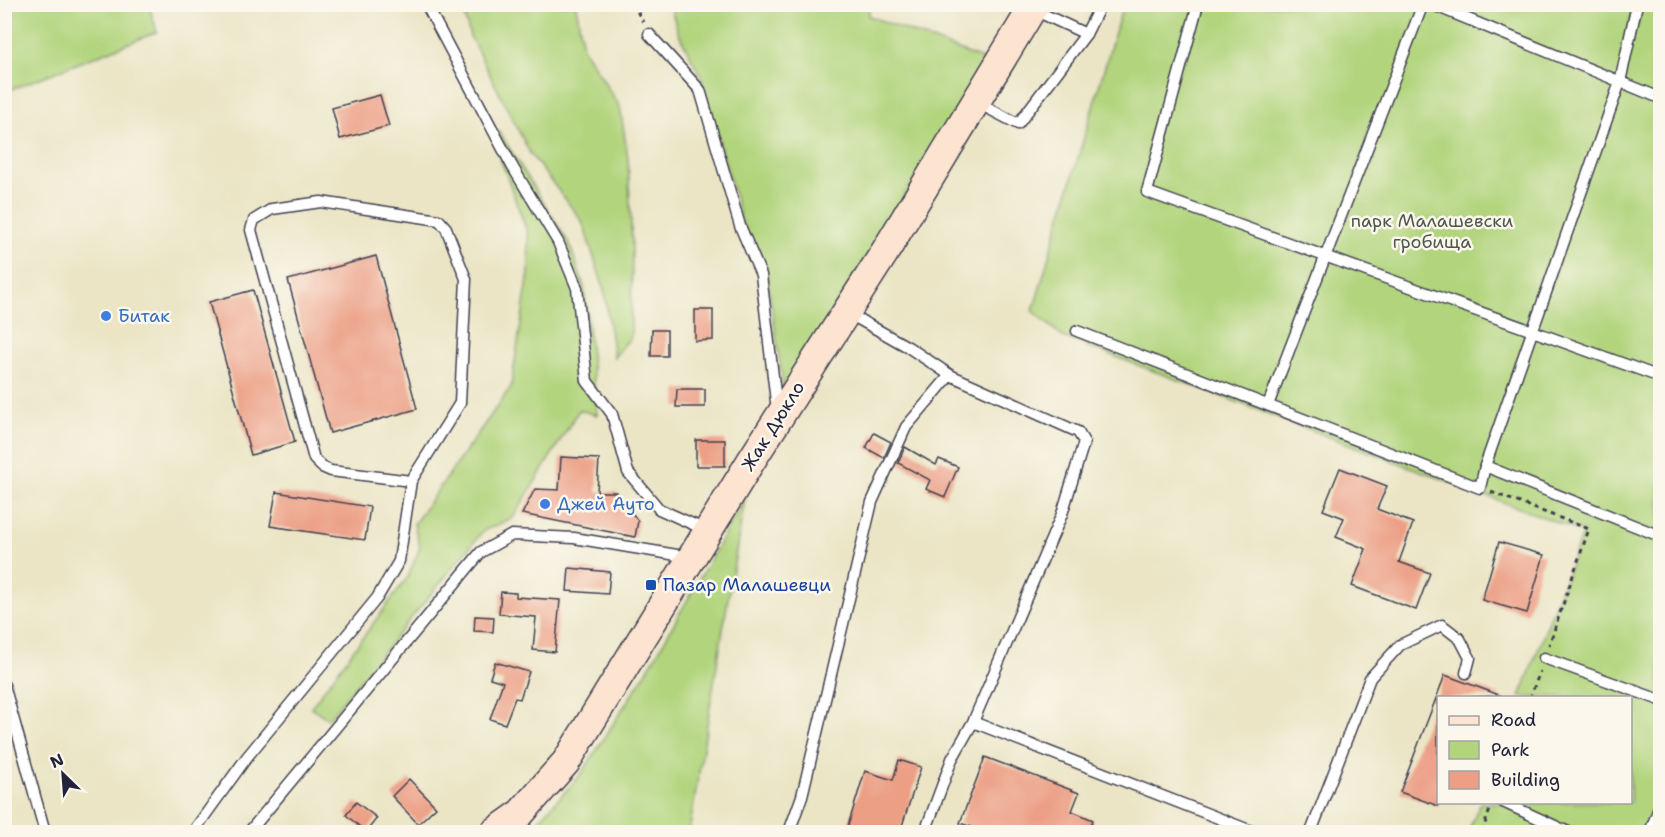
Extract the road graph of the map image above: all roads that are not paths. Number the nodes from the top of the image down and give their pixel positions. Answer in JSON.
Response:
{"nodes":[{"id":1,"x":426,"y":4,"type":"edge"},
{"id":2,"x":1101,"y":4,"type":"edge"},
{"id":3,"x":1198,"y":4,"type":"edge"},
{"id":4,"x":1423,"y":4,"type":"edge"},
{"id":5,"x":1431,"y":4,"type":"edge"},
{"id":6,"x":1637,"y":4,"type":"edge"},
{"id":7,"x":1034,"y":7,"type":"edge"},
{"id":8,"x":649,"y":34,"type":"road end"},
{"id":9,"x":1086,"y":34,"type":"junction"},
{"id":10,"x":1620,"y":82,"type":"junction"},
{"id":11,"x":1660,"y":98,"type":"edge"},
{"id":12,"x":976,"y":102,"type":"junction"},
{"id":13,"x":1325,"y":258,"type":"junction"},
{"id":14,"x":846,"y":312,"type":"junction"},
{"id":15,"x":1533,"y":330,"type":"junction"},
{"id":16,"x":1077,"y":331,"type":"dead end"},
{"id":17,"x":950,"y":375,"type":"junction"},
{"id":18,"x":1660,"y":377,"type":"edge"},
{"id":19,"x":1268,"y":405,"type":"junction"},
{"id":20,"x":778,"y":419,"type":"junction"},
{"id":21,"x":1485,"y":466,"type":"junction"},
{"id":22,"x":411,"y":481,"type":"junction"},
{"id":23,"x":708,"y":531,"type":"junction"},
{"id":24,"x":1660,"y":536,"type":"edge"},
{"id":25,"x":692,"y":557,"type":"junction"},
{"id":26,"x":1544,"y":658,"type":"road end"},
{"id":27,"x":1466,"y":673,"type":"dead end"},
{"id":28,"x":4,"y":686,"type":"edge"},
{"id":29,"x":1660,"y":700,"type":"edge"},
{"id":30,"x":973,"y":722,"type":"junction"},
{"id":31,"x":1507,"y":804,"type":"edge"},
{"id":32,"x":1660,"y":805,"type":"edge"},
{"id":33,"x":45,"y":832,"type":"edge"},
{"id":34,"x":193,"y":832,"type":"edge"},
{"id":35,"x":249,"y":832,"type":"edge"},
{"id":36,"x":495,"y":832,"type":"edge"},
{"id":37,"x":789,"y":832,"type":"edge"},
{"id":38,"x":925,"y":832,"type":"edge"},
{"id":39,"x":1254,"y":832,"type":"edge"},
{"id":40,"x":1311,"y":832,"type":"edge"},
{"id":41,"x":1568,"y":832,"type":"edge"},
{"id":42,"x":1650,"y":832,"type":"edge"}],
"edges":[{"from":1,"to":23,"type":"lane"},
{"from":2,"to":9,"type":"lane"},
{"from":3,"to":13,"type":"lane"},
{"from":4,"to":13,"type":"lane"},
{"from":5,"to":10,"type":"lane"},
{"from":6,"to":10,"type":"lane"},
{"from":7,"to":9,"type":"lane"},
{"from":7,"to":12,"type":"street","name":"Жак Дюкло"},
{"from":8,"to":20,"type":"lane"},
{"from":9,"to":12,"type":"lane"},
{"from":10,"to":11,"type":"lane"},
{"from":10,"to":15,"type":"lane"},
{"from":12,"to":14,"type":"street","name":"Жак Дюкло"},
{"from":13,"to":15,"type":"lane"},
{"from":13,"to":19,"type":"lane"},
{"from":14,"to":17,"type":"lane"},
{"from":14,"to":20,"type":"street","name":"Жак Дюкло"},
{"from":15,"to":18,"type":"lane"},
{"from":15,"to":21,"type":"lane"},
{"from":16,"to":19,"type":"lane"},
{"from":17,"to":30,"type":"lane"},
{"from":17,"to":37,"type":"lane"},
{"from":19,"to":21,"type":"lane"},
{"from":20,"to":23,"type":"street","name":"Жак Дюкло"},
{"from":21,"to":24,"type":"lane"},
{"from":22,"to":22,"type":"lane"},
{"from":22,"to":34,"type":"lane"},
{"from":23,"to":25,"type":"street","name":"Жак Дюкло"},
{"from":25,"to":35,"type":"lane"},
{"from":25,"to":36,"type":"street","name":"Жак Дюкло"},
{"from":26,"to":29,"type":"lane"},
{"from":27,"to":40,"type":"lane"},
{"from":28,"to":33,"type":"lane"},
{"from":30,"to":38,"type":"lane"},
{"from":30,"to":39,"type":"lane"},
{"from":31,"to":41,"type":"lane"},
{"from":32,"to":42,"type":"lane"}]}
